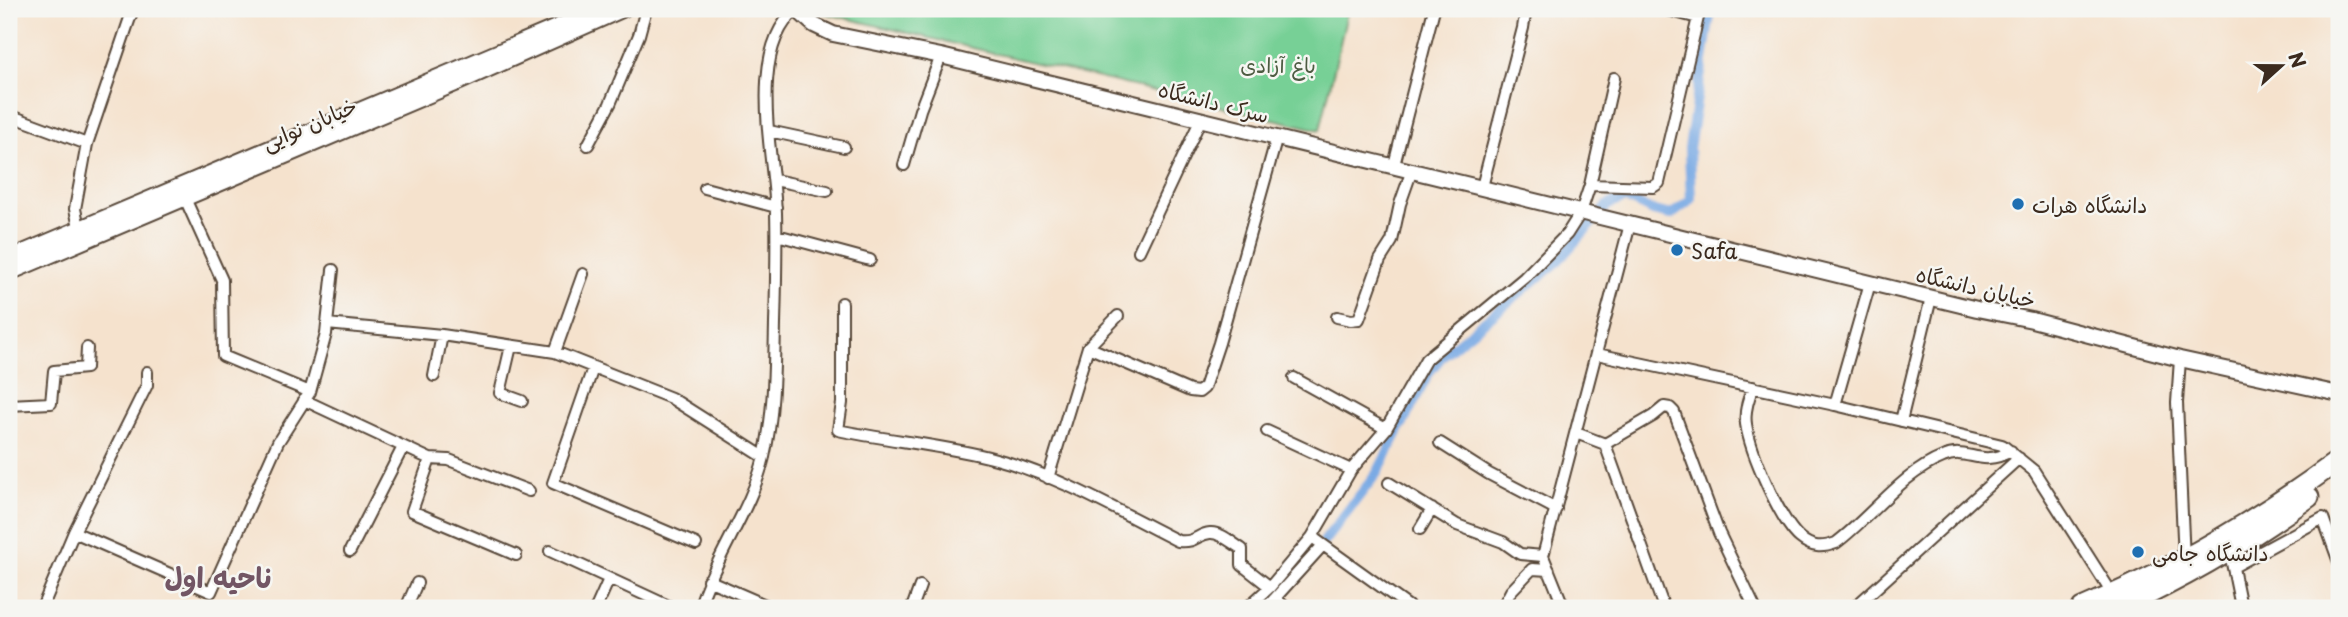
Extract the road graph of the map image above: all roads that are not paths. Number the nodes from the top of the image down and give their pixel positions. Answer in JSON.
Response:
{"nodes":[{"id":1,"x":133,"y":9,"type":"edge"},
{"id":2,"x":599,"y":9,"type":"edge"},
{"id":3,"x":624,"y":9,"type":"edge"},
{"id":4,"x":646,"y":9,"type":"edge"},
{"id":5,"x":796,"y":9,"type":"edge"},
{"id":6,"x":807,"y":9,"type":"edge"},
{"id":7,"x":1434,"y":9,"type":"edge"},
{"id":8,"x":1526,"y":9,"type":"edge"},
{"id":9,"x":1664,"y":9,"type":"edge"},
{"id":10,"x":1699,"y":13,"type":"edge"},
{"id":11,"x":814,"y":25,"type":"junction"},
{"id":12,"x":941,"y":56,"type":"junction"},
{"id":13,"x":1614,"y":78,"type":"dead end"},
{"id":14,"x":9,"y":115,"type":"edge"},
{"id":15,"x":1201,"y":119,"type":"junction"},
{"id":16,"x":769,"y":131,"type":"junction"},
{"id":17,"x":1277,"y":137,"type":"junction"},
{"id":18,"x":87,"y":144,"type":"junction"},
{"id":19,"x":588,"y":145,"type":"dead end"},
{"id":20,"x":844,"y":147,"type":"dead end"},
{"id":21,"x":904,"y":165,"type":"dead end"},
{"id":22,"x":1394,"y":166,"type":"junction"},
{"id":23,"x":1412,"y":170,"type":"junction"},
{"id":24,"x":775,"y":180,"type":"junction"},
{"id":25,"x":1590,"y":185,"type":"junction"},
{"id":26,"x":1482,"y":187,"type":"junction"},
{"id":27,"x":705,"y":188,"type":"dead end"},
{"id":28,"x":827,"y":191,"type":"dead end"},
{"id":29,"x":182,"y":192,"type":"junction"},
{"id":30,"x":776,"y":207,"type":"junction"},
{"id":31,"x":1592,"y":215,"type":"junction"},
{"id":32,"x":1630,"y":224,"type":"junction"},
{"id":33,"x":79,"y":227,"type":"junction"},
{"id":34,"x":777,"y":235,"type":"junction"},
{"id":35,"x":1139,"y":251,"type":"dead end"},
{"id":36,"x":9,"y":258,"type":"edge"},
{"id":37,"x":870,"y":260,"type":"dead end"},
{"id":38,"x":332,"y":270,"type":"dead end"},
{"id":39,"x":9,"y":273,"type":"edge"},
{"id":40,"x":583,"y":274,"type":"dead end"},
{"id":41,"x":1870,"y":283,"type":"junction"},
{"id":42,"x":1931,"y":298,"type":"junction"},
{"id":43,"x":842,"y":303,"type":"dead end"},
{"id":44,"x":1118,"y":316,"type":"dead end"},
{"id":45,"x":1337,"y":317,"type":"dead end"},
{"id":46,"x":327,"y":324,"type":"junction"},
{"id":47,"x":442,"y":335,"type":"junction"},
{"id":48,"x":511,"y":346,"type":"junction"},
{"id":49,"x":88,"y":348,"type":"dead end"},
{"id":50,"x":1088,"y":348,"type":"junction"},
{"id":51,"x":555,"y":352,"type":"junction"},
{"id":52,"x":1597,"y":354,"type":"junction"},
{"id":53,"x":2180,"y":359,"type":"junction"},
{"id":54,"x":593,"y":368,"type":"junction"},
{"id":55,"x":147,"y":372,"type":"dead end"},
{"id":56,"x":434,"y":376,"type":"dead end"},
{"id":57,"x":1294,"y":378,"type":"dead end"},
{"id":58,"x":1753,"y":387,"type":"junction"},
{"id":59,"x":2339,"y":394,"type":"edge"},
{"id":60,"x":307,"y":396,"type":"junction"},
{"id":61,"x":522,"y":401,"type":"dead end"},
{"id":62,"x":9,"y":405,"type":"edge"},
{"id":63,"x":1835,"y":405,"type":"junction"},
{"id":64,"x":1901,"y":421,"type":"junction"},
{"id":65,"x":1386,"y":429,"type":"junction"},
{"id":66,"x":1267,"y":431,"type":"dead end"},
{"id":67,"x":1576,"y":433,"type":"junction"},
{"id":68,"x":1440,"y":443,"type":"dead end"},
{"id":69,"x":1605,"y":444,"type":"junction"},
{"id":70,"x":403,"y":447,"type":"junction"},
{"id":71,"x":2015,"y":454,"type":"junction"},
{"id":72,"x":764,"y":457,"type":"junction"},
{"id":73,"x":430,"y":460,"type":"junction"},
{"id":74,"x":2339,"y":460,"type":"edge"},
{"id":75,"x":1352,"y":470,"type":"junction"},
{"id":76,"x":2339,"y":474,"type":"edge"},
{"id":77,"x":1048,"y":478,"type":"junction"},
{"id":78,"x":1389,"y":483,"type":"dead end"},
{"id":79,"x":528,"y":491,"type":"dead end"},
{"id":80,"x":1432,"y":509,"type":"junction"},
{"id":81,"x":1556,"y":509,"type":"junction"},
{"id":82,"x":1420,"y":529,"type":"dead end"},
{"id":83,"x":74,"y":532,"type":"junction"},
{"id":84,"x":1312,"y":537,"type":"junction"},
{"id":85,"x":696,"y":544,"type":"dead end"},
{"id":86,"x":1323,"y":545,"type":"junction"},
{"id":87,"x":350,"y":551,"type":"dead end"},
{"id":88,"x":550,"y":551,"type":"dead end"},
{"id":89,"x":516,"y":555,"type":"dead end"},
{"id":90,"x":1544,"y":556,"type":"junction"},
{"id":91,"x":2231,"y":559,"type":"junction"},
{"id":92,"x":2184,"y":560,"type":"junction"},
{"id":93,"x":2339,"y":562,"type":"edge"},
{"id":94,"x":1549,"y":570,"type":"junction"},
{"id":95,"x":609,"y":579,"type":"junction"},
{"id":96,"x":708,"y":580,"type":"junction"},
{"id":97,"x":417,"y":583,"type":"dead end"},
{"id":98,"x":920,"y":586,"type":"dead end"},
{"id":99,"x":1270,"y":587,"type":"junction"},
{"id":100,"x":1275,"y":598,"type":"junction"},
{"id":101,"x":2116,"y":602,"type":"edge"},
{"id":102,"x":1408,"y":606,"type":"dead end"},
{"id":103,"x":41,"y":608,"type":"edge"},
{"id":104,"x":406,"y":608,"type":"edge"},
{"id":105,"x":596,"y":608,"type":"edge"},
{"id":106,"x":673,"y":608,"type":"edge"},
{"id":107,"x":699,"y":608,"type":"edge"},
{"id":108,"x":772,"y":608,"type":"edge"},
{"id":109,"x":912,"y":608,"type":"edge"},
{"id":110,"x":1247,"y":608,"type":"edge"},
{"id":111,"x":1266,"y":608,"type":"edge"},
{"id":112,"x":1286,"y":608,"type":"edge"},
{"id":113,"x":1502,"y":608,"type":"edge"},
{"id":114,"x":1564,"y":608,"type":"edge"},
{"id":115,"x":1664,"y":608,"type":"edge"},
{"id":116,"x":1755,"y":608,"type":"edge"},
{"id":117,"x":1854,"y":608,"type":"edge"},
{"id":118,"x":2082,"y":608,"type":"edge"},
{"id":119,"x":2239,"y":608,"type":"edge"}],
"edges":[{"from":1,"to":18,"type":"street"},
{"from":2,"to":29,"type":"street","name":"خیابان نوایی"},
{"from":3,"to":29,"type":"street","name":"خیابان نوایی"},
{"from":4,"to":19,"type":"street"},
{"from":5,"to":11,"type":"street","name":"سرک دانشگاه"},
{"from":5,"to":16,"type":"street"},
{"from":6,"to":11,"type":"street"},
{"from":7,"to":22,"type":"street"},
{"from":8,"to":26,"type":"street"},
{"from":9,"to":10,"type":"street"},
{"from":10,"to":25,"type":"street"},
{"from":11,"to":12,"type":"street","name":"سرک دانشگاه"},
{"from":12,"to":15,"type":"street","name":"سرک دانشگاه"},
{"from":12,"to":21,"type":"street"},
{"from":13,"to":25,"type":"street"},
{"from":14,"to":18,"type":"street"},
{"from":15,"to":17,"type":"street","name":"سرک دانشگاه"},
{"from":15,"to":35,"type":"street"},
{"from":16,"to":20,"type":"street"},
{"from":16,"to":24,"type":"street"},
{"from":17,"to":22,"type":"street","name":"سرک دانشگاه"},
{"from":17,"to":50,"type":"street"},
{"from":18,"to":33,"type":"street"},
{"from":22,"to":23,"type":"street","name":"سرک دانشگاه"},
{"from":23,"to":26,"type":"street","name":"سرک دانشگاه"},
{"from":23,"to":45,"type":"street"},
{"from":24,"to":28,"type":"street"},
{"from":24,"to":30,"type":"street"},
{"from":25,"to":31,"type":"street"},
{"from":26,"to":31,"type":"street","name":"سرک دانشگاه"},
{"from":27,"to":30,"type":"street"},
{"from":29,"to":33,"type":"street","name":"خیابان نوایی"},
{"from":29,"to":39,"type":"street","name":"خیابان نوایی"},
{"from":29,"to":60,"type":"street"},
{"from":30,"to":34,"type":"street"},
{"from":31,"to":32,"type":"street","name":"خیابان دانشگاه"},
{"from":31,"to":65,"type":"street"},
{"from":32,"to":41,"type":"street","name":"خیابان دانشگاه"},
{"from":32,"to":52,"type":"street"},
{"from":33,"to":36,"type":"street","name":"خیابان نوایی"},
{"from":34,"to":37,"type":"street"},
{"from":34,"to":72,"type":"street"},
{"from":38,"to":46,"type":"street"},
{"from":40,"to":51,"type":"street"},
{"from":41,"to":42,"type":"street","name":"خیابان دانشگاه"},
{"from":41,"to":63,"type":"street"},
{"from":42,"to":53,"type":"street","name":"خیابان دانشگاه"},
{"from":42,"to":64,"type":"street"},
{"from":43,"to":77,"type":"street"},
{"from":44,"to":50,"type":"street"},
{"from":46,"to":47,"type":"street"},
{"from":46,"to":60,"type":"street"},
{"from":47,"to":48,"type":"street"},
{"from":47,"to":56,"type":"street"},
{"from":48,"to":51,"type":"street"},
{"from":48,"to":61,"type":"street"},
{"from":49,"to":62,"type":"street"},
{"from":50,"to":77,"type":"street"},
{"from":51,"to":54,"type":"street"},
{"from":52,"to":58,"type":"street"},
{"from":52,"to":67,"type":"street"},
{"from":53,"to":59,"type":"street","name":"خیابان دانشگاه"},
{"from":53,"to":92,"type":"street"},
{"from":54,"to":72,"type":"street"},
{"from":54,"to":85,"type":"street"},
{"from":55,"to":83,"type":"street"},
{"from":57,"to":65,"type":"street"},
{"from":58,"to":63,"type":"street"},
{"from":58,"to":71,"type":"street"},
{"from":60,"to":70,"type":"street"},
{"from":60,"to":83,"type":"street"},
{"from":63,"to":64,"type":"street"},
{"from":64,"to":71,"type":"street"},
{"from":65,"to":75,"type":"street"},
{"from":66,"to":75,"type":"street"},
{"from":67,"to":69,"type":"street"},
{"from":67,"to":81,"type":"street"},
{"from":68,"to":81,"type":"street"},
{"from":69,"to":115,"type":"street"},
{"from":69,"to":116,"type":"street"},
{"from":70,"to":73,"type":"street"},
{"from":70,"to":87,"type":"street"},
{"from":71,"to":101,"type":"street"},
{"from":71,"to":117,"type":"street"},
{"from":72,"to":96,"type":"street"},
{"from":73,"to":79,"type":"street"},
{"from":73,"to":89,"type":"street"},
{"from":74,"to":92,"type":"highway"},
{"from":75,"to":84,"type":"street"},
{"from":76,"to":91,"type":"highway"},
{"from":77,"to":99,"type":"street"},
{"from":78,"to":80,"type":"street"},
{"from":80,"to":82,"type":"street"},
{"from":80,"to":90,"type":"street"},
{"from":81,"to":90,"type":"street"},
{"from":83,"to":103,"type":"street"},
{"from":84,"to":86,"type":"street"},
{"from":84,"to":99,"type":"street"},
{"from":86,"to":100,"type":"street"},
{"from":86,"to":102,"type":"street"},
{"from":88,"to":95,"type":"street"},
{"from":90,"to":94,"type":"street"},
{"from":91,"to":93,"type":"street"},
{"from":91,"to":101,"type":"highway"},
{"from":91,"to":119,"type":"street"},
{"from":92,"to":101,"type":"highway"},
{"from":94,"to":113,"type":"street"},
{"from":94,"to":114,"type":"street"},
{"from":95,"to":105,"type":"street"},
{"from":95,"to":106,"type":"street"},
{"from":96,"to":107,"type":"street"},
{"from":96,"to":108,"type":"street"},
{"from":97,"to":104,"type":"street"},
{"from":98,"to":109,"type":"street"},
{"from":99,"to":110,"type":"street"},
{"from":100,"to":111,"type":"street"},
{"from":100,"to":112,"type":"street"},
{"from":101,"to":118,"type":"highway"}]}
